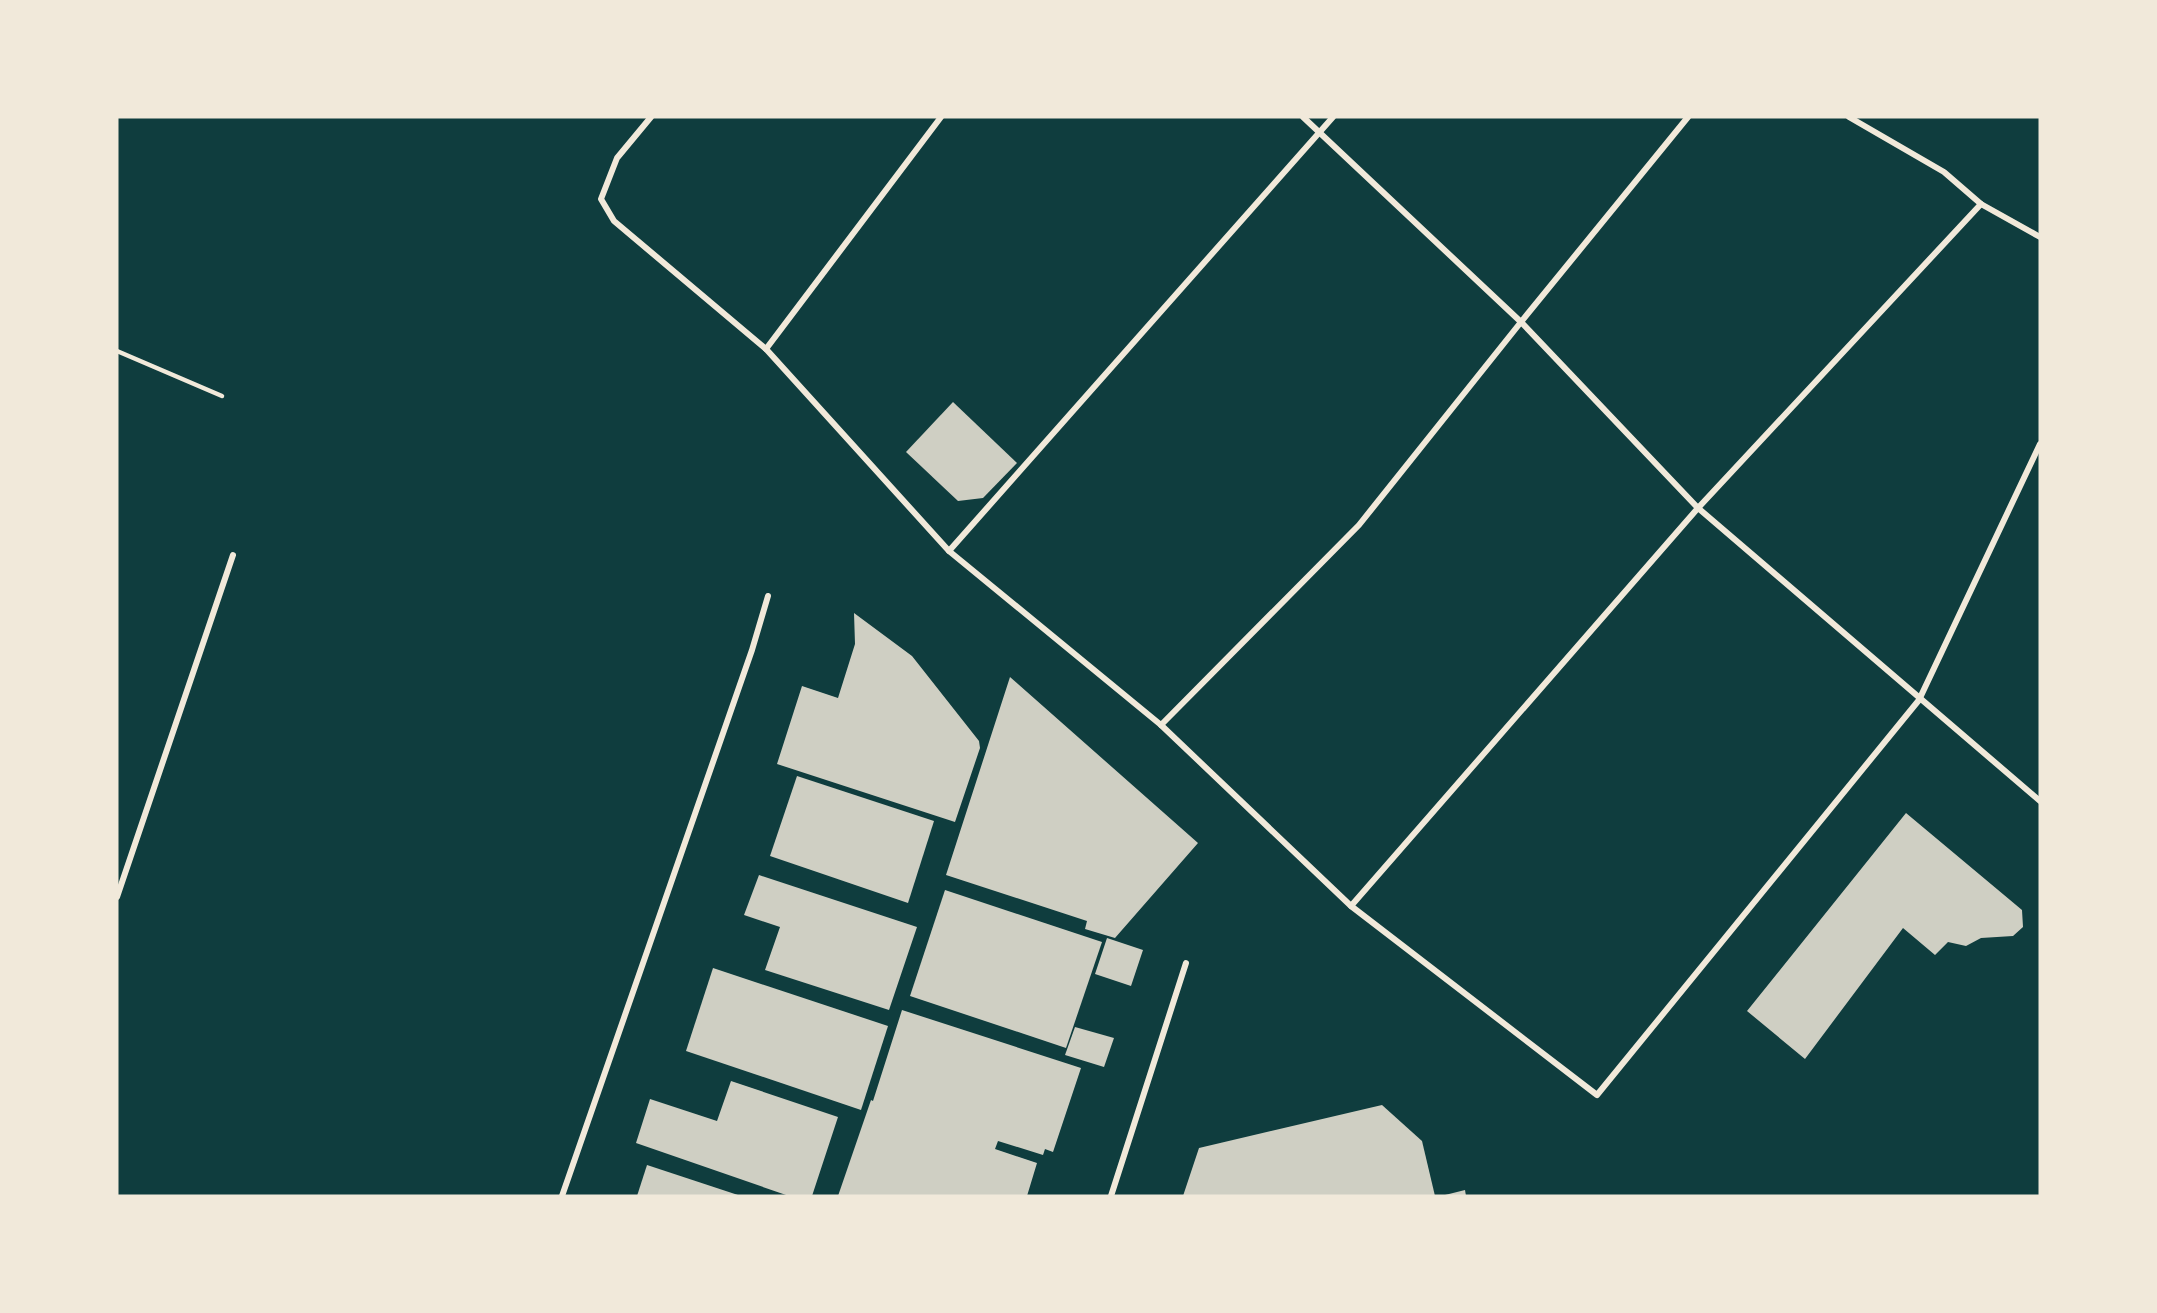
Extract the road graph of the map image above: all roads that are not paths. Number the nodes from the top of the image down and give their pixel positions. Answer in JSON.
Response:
{"nodes":[{"id":1,"x":651,"y":117,"type":"edge"},
{"id":2,"x":941,"y":117,"type":"edge"},
{"id":3,"x":1304,"y":117,"type":"edge"},
{"id":4,"x":1333,"y":117,"type":"edge"},
{"id":5,"x":1688,"y":117,"type":"edge"},
{"id":6,"x":1849,"y":117,"type":"edge"},
{"id":7,"x":1320,"y":132,"type":"junction"},
{"id":8,"x":1981,"y":204,"type":"junction"},
{"id":9,"x":2040,"y":237,"type":"edge"},
{"id":10,"x":1521,"y":322,"type":"junction"},
{"id":11,"x":766,"y":349,"type":"junction"},
{"id":12,"x":117,"y":351,"type":"edge"},
{"id":13,"x":222,"y":396,"type":"dead end"},
{"id":14,"x":2040,"y":444,"type":"edge"},
{"id":15,"x":1698,"y":508,"type":"junction"},
{"id":16,"x":949,"y":551,"type":"junction"},
{"id":17,"x":233,"y":555,"type":"dead end"},
{"id":18,"x":768,"y":596,"type":"dead end"},
{"id":19,"x":1919,"y":700,"type":"junction"},
{"id":20,"x":1161,"y":725,"type":"junction"},
{"id":21,"x":2040,"y":801,"type":"edge"},
{"id":22,"x":117,"y":897,"type":"edge"},
{"id":23,"x":1351,"y":906,"type":"junction"},
{"id":24,"x":1186,"y":963,"type":"dead end"},
{"id":25,"x":562,"y":1196,"type":"edge"},
{"id":26,"x":1111,"y":1196,"type":"edge"}],
"edges":[{"from":1,"to":11,"type":"street"},
{"from":2,"to":11,"type":"street"},
{"from":3,"to":7,"type":"street"},
{"from":4,"to":7,"type":"street"},
{"from":5,"to":10,"type":"street"},
{"from":6,"to":8,"type":"street"},
{"from":7,"to":10,"type":"street"},
{"from":7,"to":16,"type":"street"},
{"from":8,"to":9,"type":"street"},
{"from":8,"to":15,"type":"street"},
{"from":10,"to":15,"type":"street"},
{"from":10,"to":20,"type":"street"},
{"from":11,"to":16,"type":"street"},
{"from":12,"to":13,"type":"lane"},
{"from":14,"to":19,"type":"street"},
{"from":15,"to":19,"type":"street"},
{"from":15,"to":23,"type":"street"},
{"from":16,"to":20,"type":"street"},
{"from":17,"to":22,"type":"street"},
{"from":18,"to":25,"type":"street"},
{"from":19,"to":21,"type":"street"},
{"from":19,"to":23,"type":"street"},
{"from":20,"to":23,"type":"street"},
{"from":24,"to":26,"type":"street"}]}
